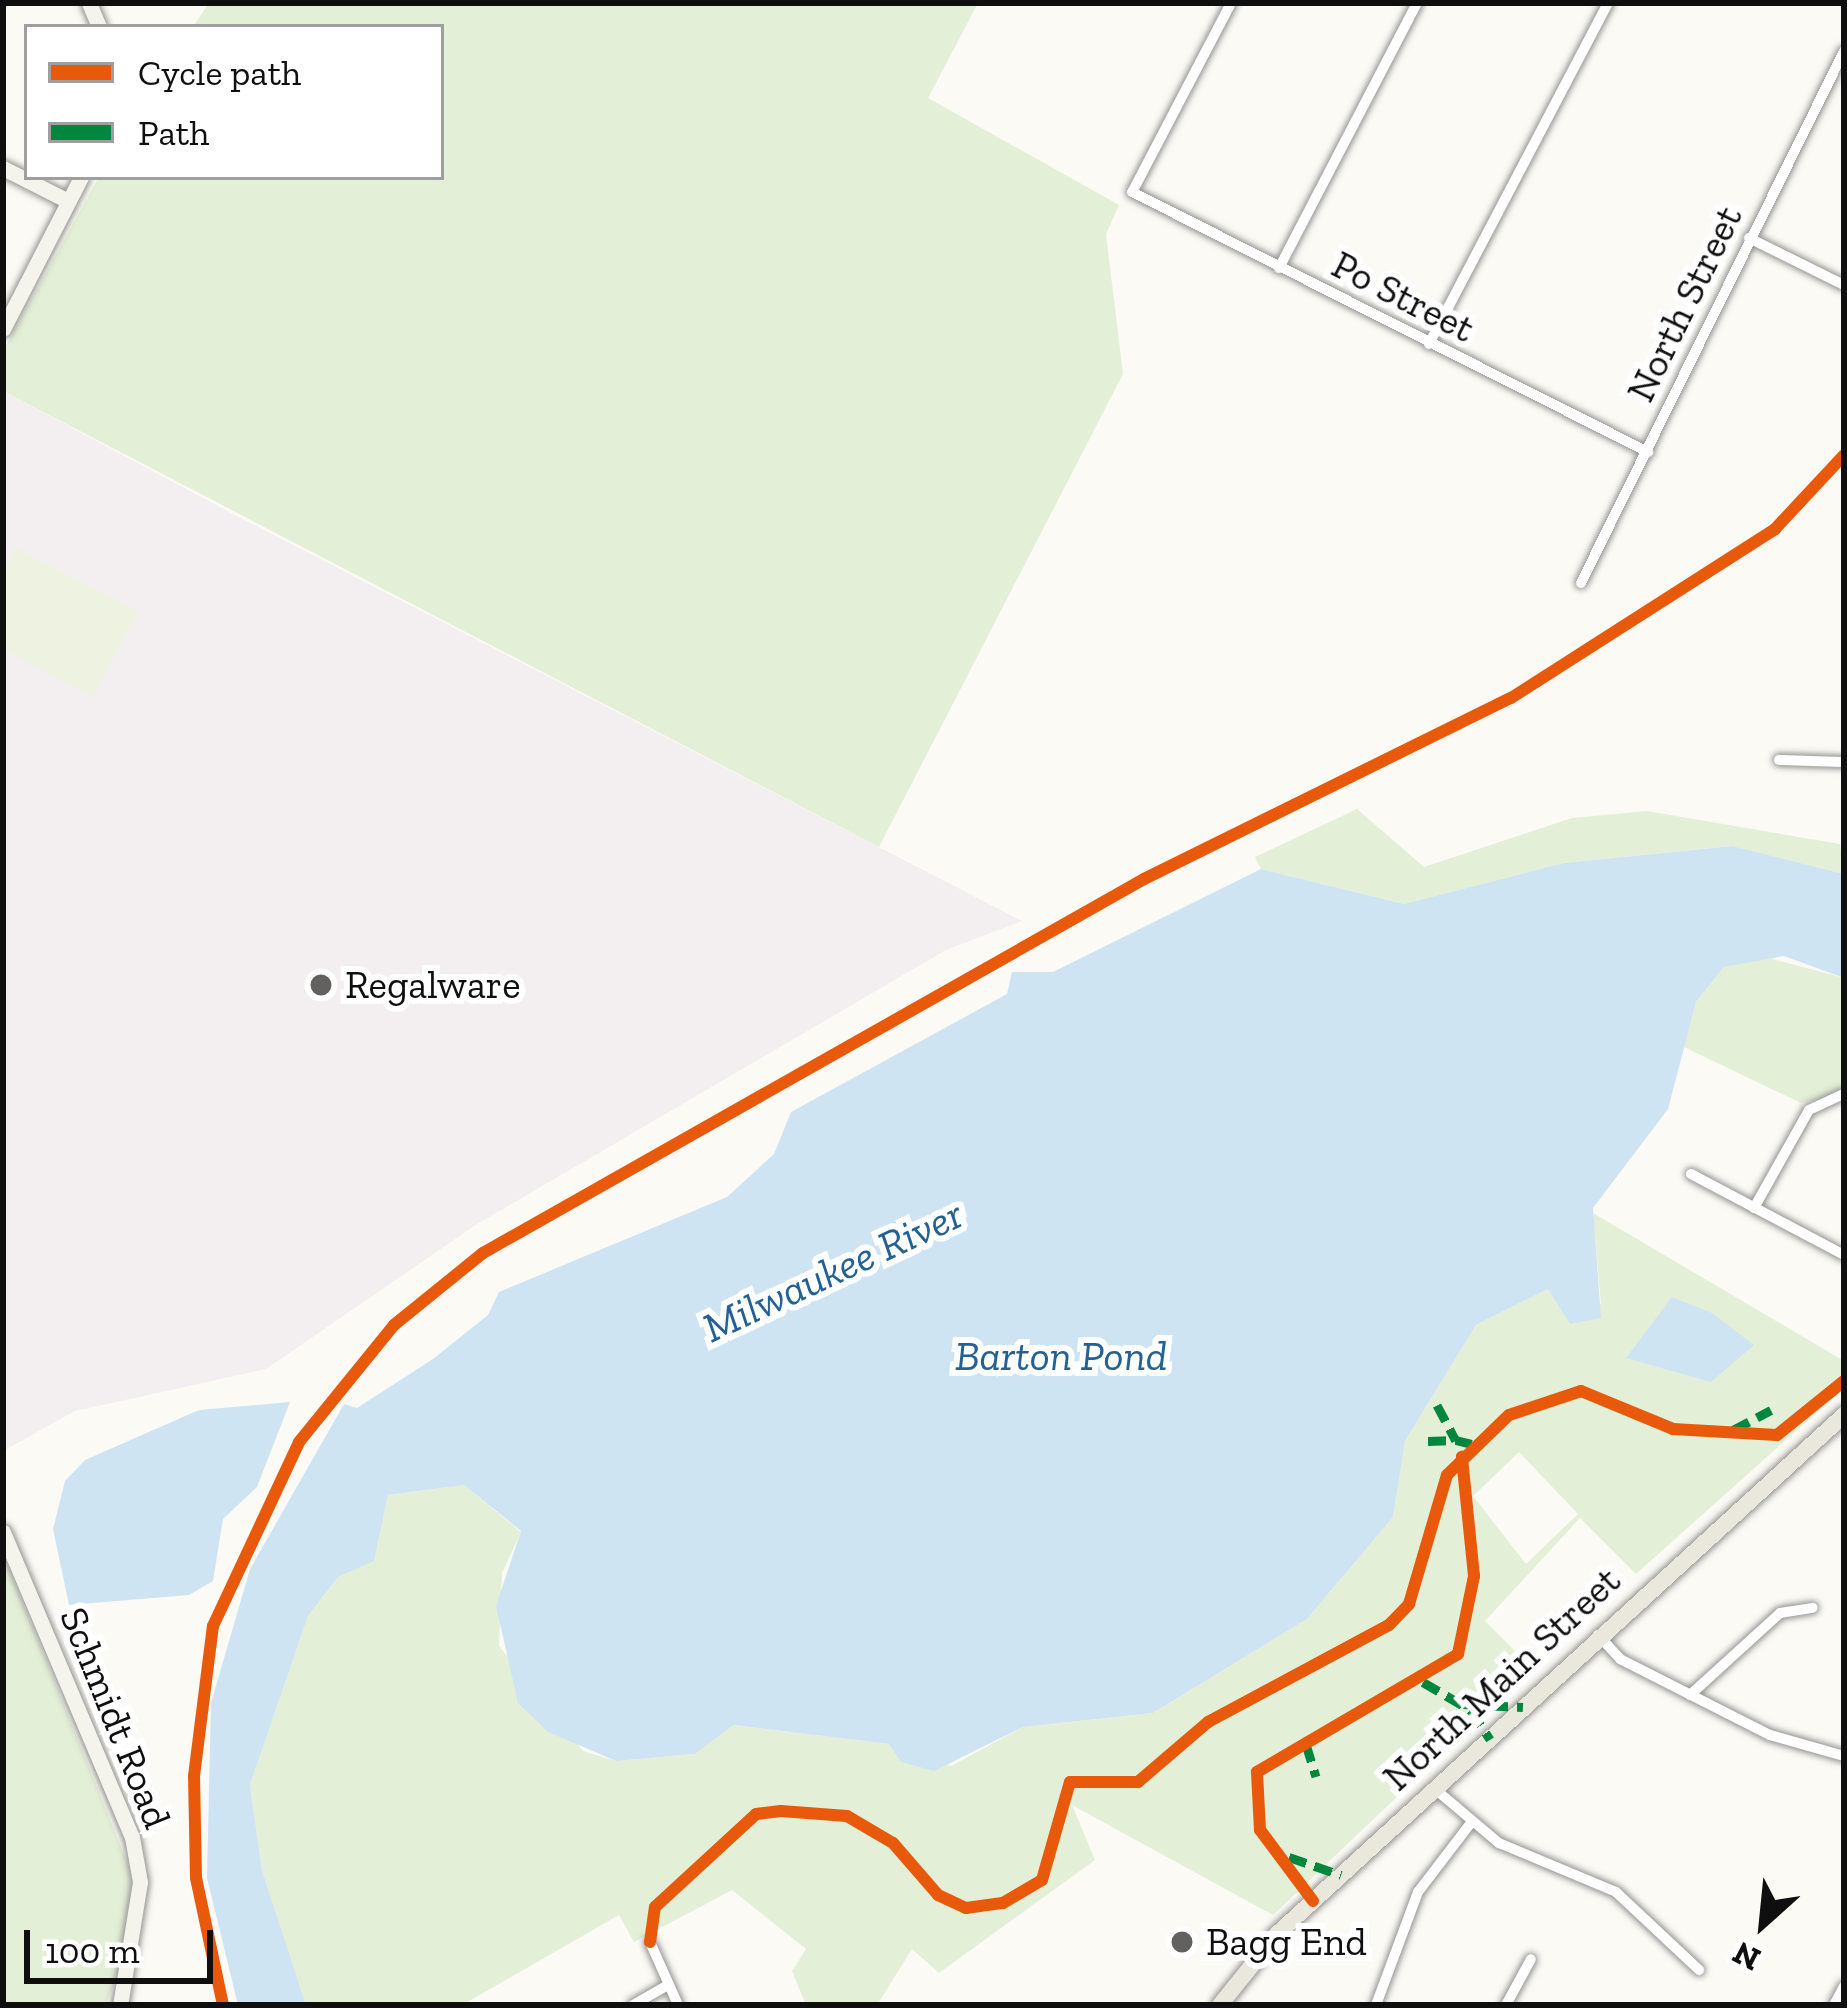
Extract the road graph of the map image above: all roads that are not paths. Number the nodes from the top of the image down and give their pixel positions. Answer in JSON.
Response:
{"nodes":[{"id":1,"x":1232,"y":3,"type":"edge"},
{"id":2,"x":1418,"y":3,"type":"edge"},
{"id":3,"x":1608,"y":3,"type":"edge"},
{"id":4,"x":1844,"y":51,"type":"edge"},
{"id":5,"x":1840,"y":69,"type":"edge"},
{"id":6,"x":27,"y":180,"type":"edge"},
{"id":7,"x":79,"y":180,"type":"edge"},
{"id":8,"x":68,"y":201,"type":"junction"},
{"id":9,"x":1749,"y":238,"type":"junction"},
{"id":10,"x":1279,"y":268,"type":"junction"},
{"id":11,"x":1844,"y":286,"type":"edge"},
{"id":12,"x":3,"y":329,"type":"edge"},
{"id":13,"x":1429,"y":344,"type":"junction"},
{"id":14,"x":1648,"y":452,"type":"junction"},
{"id":15,"x":1581,"y":583,"type":"dead end"},
{"id":16,"x":1779,"y":760,"type":"dead end"},
{"id":17,"x":1844,"y":762,"type":"edge"},
{"id":18,"x":1844,"y":1094,"type":"edge"},
{"id":19,"x":1690,"y":1174,"type":"dead end"},
{"id":20,"x":1754,"y":1208,"type":"junction"},
{"id":21,"x":1844,"y":1255,"type":"edge"},
{"id":22,"x":1844,"y":1414,"type":"edge"},
{"id":23,"x":3,"y":1532,"type":"edge"},
{"id":24,"x":1814,"y":1608,"type":"dead end"},
{"id":25,"x":1598,"y":1635,"type":"junction"},
{"id":26,"x":1690,"y":1695,"type":"junction"},
{"id":27,"x":1844,"y":1756,"type":"edge"},
{"id":28,"x":1435,"y":1789,"type":"junction"},
{"id":29,"x":1470,"y":1824,"type":"junction"},
{"id":30,"x":650,"y":1942,"type":"dead end"},
{"id":31,"x":1531,"y":1959,"type":"dead end"},
{"id":32,"x":1699,"y":1970,"type":"dead end"},
{"id":33,"x":668,"y":1984,"type":"junction"},
{"id":34,"x":1844,"y":1986,"type":"edge"},
{"id":35,"x":119,"y":2005,"type":"edge"},
{"id":36,"x":633,"y":2005,"type":"edge"},
{"id":37,"x":678,"y":2005,"type":"edge"},
{"id":38,"x":1220,"y":2005,"type":"edge"},
{"id":39,"x":1376,"y":2005,"type":"edge"},
{"id":40,"x":1506,"y":2005,"type":"edge"},
{"id":41,"x":1834,"y":2005,"type":"edge"}],
"edges":[{"from":1,"to":10,"type":"street","name":"Po Street"},
{"from":2,"to":10,"type":"street"},
{"from":3,"to":13,"type":"street"},
{"from":4,"to":5,"type":"street","name":"North Street"},
{"from":5,"to":9,"type":"street","name":"North Street"},
{"from":6,"to":8,"type":"street"},
{"from":7,"to":8,"type":"street"},
{"from":8,"to":12,"type":"street"},
{"from":9,"to":11,"type":"street"},
{"from":9,"to":14,"type":"street","name":"North Street"},
{"from":10,"to":13,"type":"street","name":"Po Street"},
{"from":13,"to":14,"type":"street","name":"Po Street"},
{"from":14,"to":15,"type":"street","name":"North Street"},
{"from":16,"to":17,"type":"street"},
{"from":18,"to":20,"type":"street"},
{"from":19,"to":20,"type":"street"},
{"from":20,"to":21,"type":"street"},
{"from":22,"to":25,"type":"main road","name":"North Main Street"},
{"from":23,"to":35,"type":"street","name":"Schmidt Road"},
{"from":24,"to":26,"type":"street"},
{"from":25,"to":26,"type":"street"},
{"from":25,"to":28,"type":"main road","name":"North Main Street"},
{"from":26,"to":27,"type":"street"},
{"from":28,"to":29,"type":"street"},
{"from":28,"to":38,"type":"main road","name":"North Main Street"},
{"from":29,"to":32,"type":"street"},
{"from":29,"to":39,"type":"street"},
{"from":30,"to":33,"type":"street"},
{"from":31,"to":40,"type":"street"},
{"from":33,"to":36,"type":"street"},
{"from":33,"to":37,"type":"street"},
{"from":34,"to":41,"type":"street"}]}
